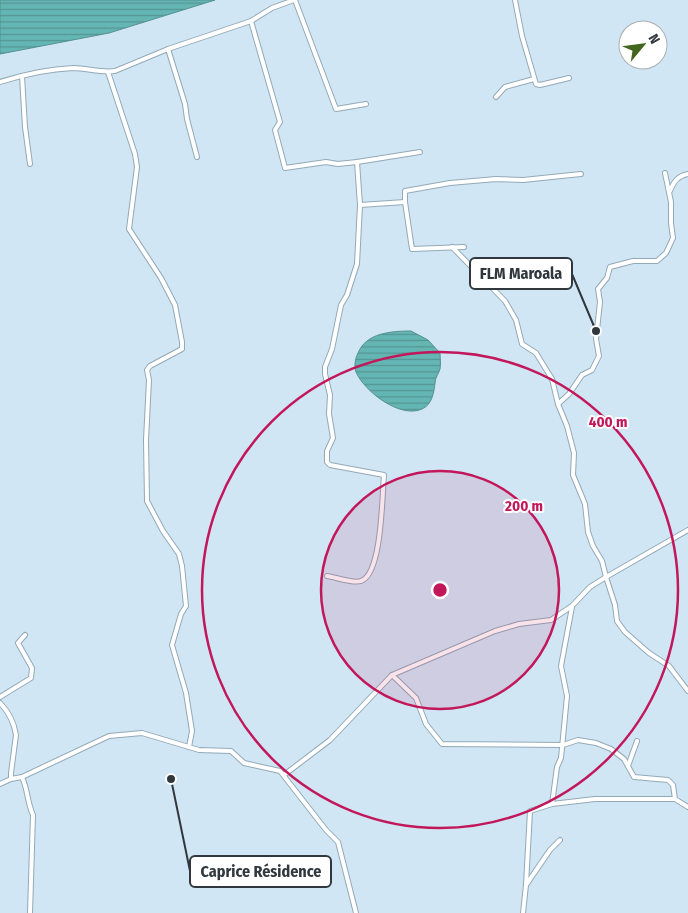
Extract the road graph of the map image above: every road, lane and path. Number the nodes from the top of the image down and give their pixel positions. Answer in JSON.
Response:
{"nodes":[{"id":1,"x":295,"y":0,"type":"edge"},
{"id":2,"x":515,"y":0,"type":"edge"},
{"id":3,"x":251,"y":20,"type":"junction"},
{"id":4,"x":168,"y":49,"type":"junction"},
{"id":5,"x":108,"y":72,"type":"junction"},
{"id":6,"x":22,"y":76,"type":"junction"},
{"id":7,"x":569,"y":78,"type":"dead end"},
{"id":8,"x":534,"y":79,"type":"junction"},
{"id":9,"x":0,"y":82,"type":"edge"},
{"id":10,"x":496,"y":97,"type":"dead end"},
{"id":11,"x":366,"y":104,"type":"dead end"},
{"id":12,"x":420,"y":152,"type":"dead end"},
{"id":13,"x":197,"y":157,"type":"dead end"},
{"id":14,"x":358,"y":162,"type":"junction"},
{"id":15,"x":30,"y":164,"type":"dead end"},
{"id":16,"x":665,"y":173,"type":"dead end"},
{"id":17,"x":581,"y":174,"type":"dead end"},
{"id":18,"x":688,"y":174,"type":"edge"},
{"id":19,"x":670,"y":193,"type":"junction"},
{"id":20,"x":405,"y":202,"type":"junction"},
{"id":21,"x":360,"y":204,"type":"junction"},
{"id":22,"x":452,"y":247,"type":"junction"},
{"id":23,"x":464,"y":247,"type":"dead end"},
{"id":24,"x":558,"y":404,"type":"junction"},
{"id":25,"x":688,"y":530,"type":"edge"},
{"id":26,"x":327,"y":576,"type":"dead end"},
{"id":27,"x":606,"y":577,"type":"junction"},
{"id":28,"x":572,"y":606,"type":"junction"},
{"id":29,"x":25,"y":635,"type":"dead end"},
{"id":30,"x":392,"y":675,"type":"junction"},
{"id":31,"x":688,"y":691,"type":"edge"},
{"id":32,"x":0,"y":697,"type":"edge"},
{"id":33,"x":0,"y":703,"type":"edge"},
{"id":34,"x":637,"y":741,"type":"dead end"},
{"id":35,"x":563,"y":745,"type":"junction"},
{"id":36,"x":189,"y":747,"type":"junction"},
{"id":37,"x":628,"y":766,"type":"junction"},
{"id":38,"x":284,"y":775,"type":"junction"},
{"id":39,"x":22,"y":777,"type":"junction"},
{"id":40,"x":12,"y":779,"type":"junction"},
{"id":41,"x":0,"y":784,"type":"edge"},
{"id":42,"x":675,"y":799,"type":"junction"},
{"id":43,"x":552,"y":804,"type":"junction"},
{"id":44,"x":688,"y":807,"type":"edge"},
{"id":45,"x":560,"y":840,"type":"dead end"},
{"id":46,"x":526,"y":885,"type":"junction"},
{"id":47,"x":30,"y":913,"type":"edge"},
{"id":48,"x":356,"y":913,"type":"edge"},
{"id":49,"x":523,"y":913,"type":"edge"}],
"edges":[{"from":1,"to":3,"type":"street"},
{"from":1,"to":11,"type":"street"},
{"from":2,"to":8,"type":"street"},
{"from":3,"to":4,"type":"street"},
{"from":3,"to":14,"type":"street"},
{"from":4,"to":5,"type":"street"},
{"from":4,"to":13,"type":"street"},
{"from":5,"to":6,"type":"street"},
{"from":5,"to":36,"type":"street"},
{"from":6,"to":9,"type":"street"},
{"from":6,"to":15,"type":"street"},
{"from":7,"to":8,"type":"street"},
{"from":8,"to":10,"type":"street"},
{"from":12,"to":14,"type":"street"},
{"from":14,"to":21,"type":"street"},
{"from":16,"to":19,"type":"street"},
{"from":17,"to":20,"type":"street"},
{"from":18,"to":19,"type":"street"},
{"from":19,"to":24,"type":"street"},
{"from":20,"to":21,"type":"street"},
{"from":20,"to":22,"type":"street"},
{"from":21,"to":26,"type":"street"},
{"from":22,"to":23,"type":"street"},
{"from":22,"to":24,"type":"street"},
{"from":24,"to":27,"type":"street"},
{"from":25,"to":27,"type":"street"},
{"from":27,"to":28,"type":"street"},
{"from":27,"to":31,"type":"street"},
{"from":28,"to":30,"type":"street"},
{"from":28,"to":35,"type":"street"},
{"from":29,"to":32,"type":"street"},
{"from":30,"to":35,"type":"street"},
{"from":30,"to":38,"type":"street"},
{"from":33,"to":40,"type":"street"},
{"from":34,"to":37,"type":"street"},
{"from":35,"to":37,"type":"street"},
{"from":35,"to":43,"type":"street"},
{"from":36,"to":38,"type":"street"},
{"from":36,"to":39,"type":"street"},
{"from":37,"to":42,"type":"street"},
{"from":38,"to":48,"type":"street"},
{"from":39,"to":40,"type":"street"},
{"from":39,"to":47,"type":"street"},
{"from":40,"to":41,"type":"street"},
{"from":42,"to":43,"type":"street"},
{"from":42,"to":44,"type":"street"},
{"from":43,"to":46,"type":"street"},
{"from":45,"to":46,"type":"street"},
{"from":46,"to":49,"type":"street"}]}
